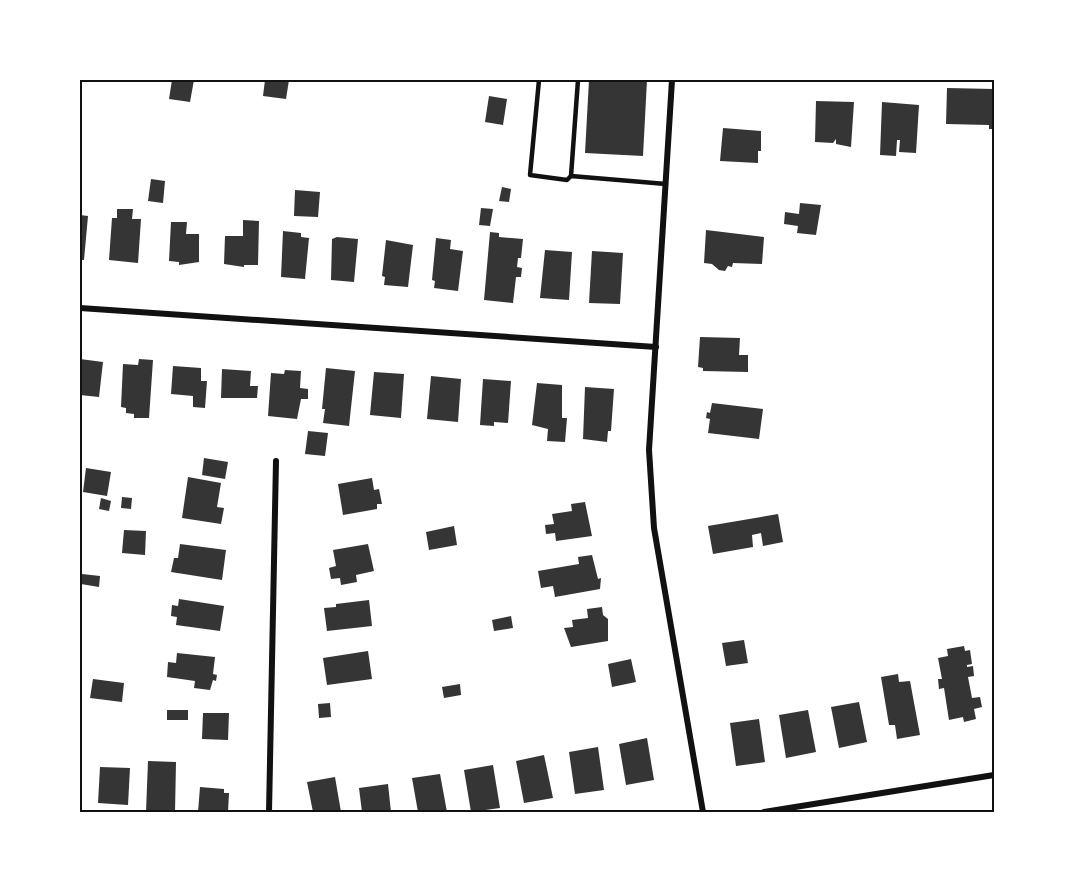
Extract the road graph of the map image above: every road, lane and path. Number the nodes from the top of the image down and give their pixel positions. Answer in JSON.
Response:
{"nodes":[{"id":1,"x":539,"y":80,"type":"edge"},
{"id":2,"x":578,"y":80,"type":"edge"},
{"id":3,"x":672,"y":80,"type":"edge"},
{"id":4,"x":571,"y":176,"type":"junction"},
{"id":5,"x":666,"y":184,"type":"junction"},
{"id":6,"x":80,"y":308,"type":"edge"},
{"id":7,"x":656,"y":347,"type":"junction"},
{"id":8,"x":276,"y":461,"type":"dead end"},
{"id":9,"x":994,"y":775,"type":"edge"},
{"id":10,"x":269,"y":813,"type":"edge"},
{"id":11,"x":703,"y":813,"type":"edge"},
{"id":12,"x":764,"y":813,"type":"edge"}],
"edges":[{"from":1,"to":4,"type":"lane"},
{"from":2,"to":4,"type":"lane"},
{"from":3,"to":5,"type":"street"},
{"from":4,"to":5,"type":"lane"},
{"from":5,"to":7,"type":"street"},
{"from":6,"to":7,"type":"street"},
{"from":7,"to":11,"type":"street"},
{"from":8,"to":10,"type":"street"},
{"from":9,"to":12,"type":"street"}]}
